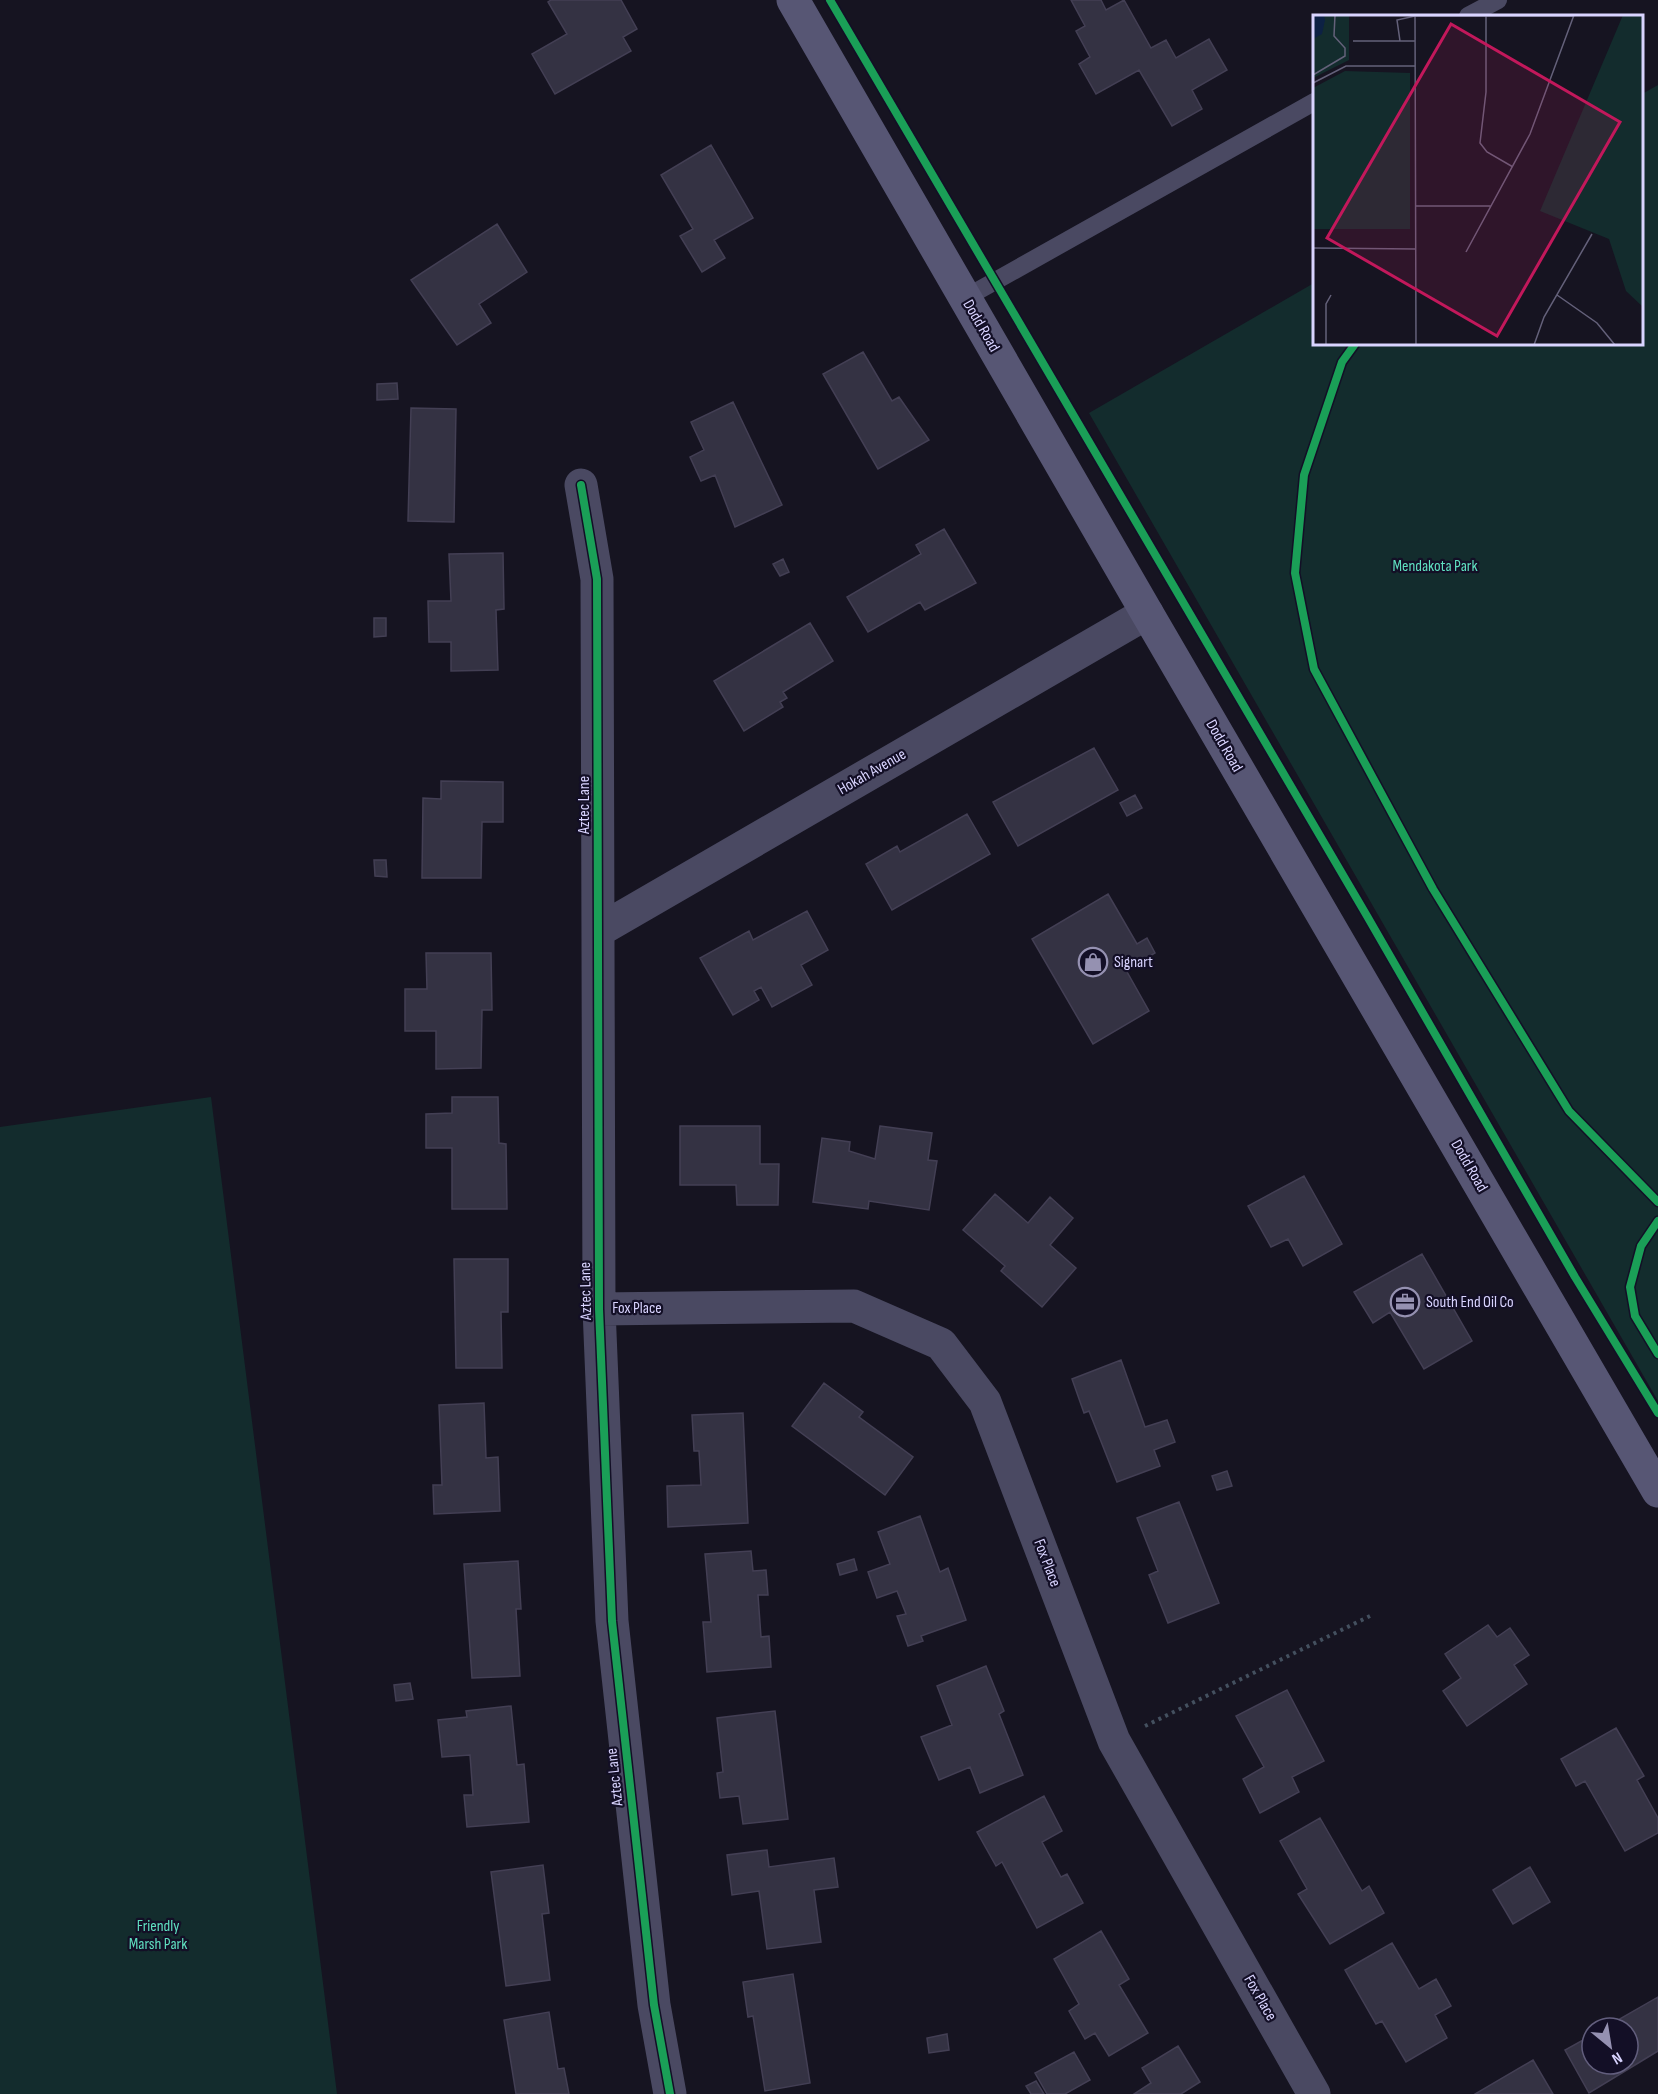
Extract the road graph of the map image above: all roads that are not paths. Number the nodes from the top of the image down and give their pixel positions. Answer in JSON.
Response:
{"nodes":[{"id":1,"x":793,"y":0,"type":"edge"},
{"id":2,"x":1498,"y":0,"type":"edge"},
{"id":3,"x":1470,"y":15,"type":"edge"},
{"id":4,"x":1313,"y":103,"type":"edge"},
{"id":5,"x":965,"y":298,"type":"junction"},
{"id":6,"x":581,"y":484,"type":"dead end"},
{"id":7,"x":1147,"y":613,"type":"junction"},
{"id":8,"x":598,"y":931,"type":"junction"},
{"id":9,"x":599,"y":1309,"type":"junction"},
{"id":10,"x":1658,"y":1491,"type":"edge"},
{"id":11,"x":670,"y":2094,"type":"edge"},
{"id":12,"x":1314,"y":2094,"type":"edge"}],
"edges":[{"from":1,"to":5,"type":"main road","name":"Dodd Road"},
{"from":2,"to":3,"type":"lane"},
{"from":4,"to":5,"type":"lane"},
{"from":5,"to":7,"type":"main road","name":"Dodd Road"},
{"from":6,"to":8,"type":"street","name":"Aztec Lane"},
{"from":7,"to":8,"type":"street","name":"Hokah Avenue"},
{"from":7,"to":10,"type":"main road","name":"Dodd Road"},
{"from":8,"to":9,"type":"street","name":"Aztec Lane"},
{"from":9,"to":11,"type":"street","name":"Aztec Lane"},
{"from":9,"to":12,"type":"street","name":"Fox Place"}]}
